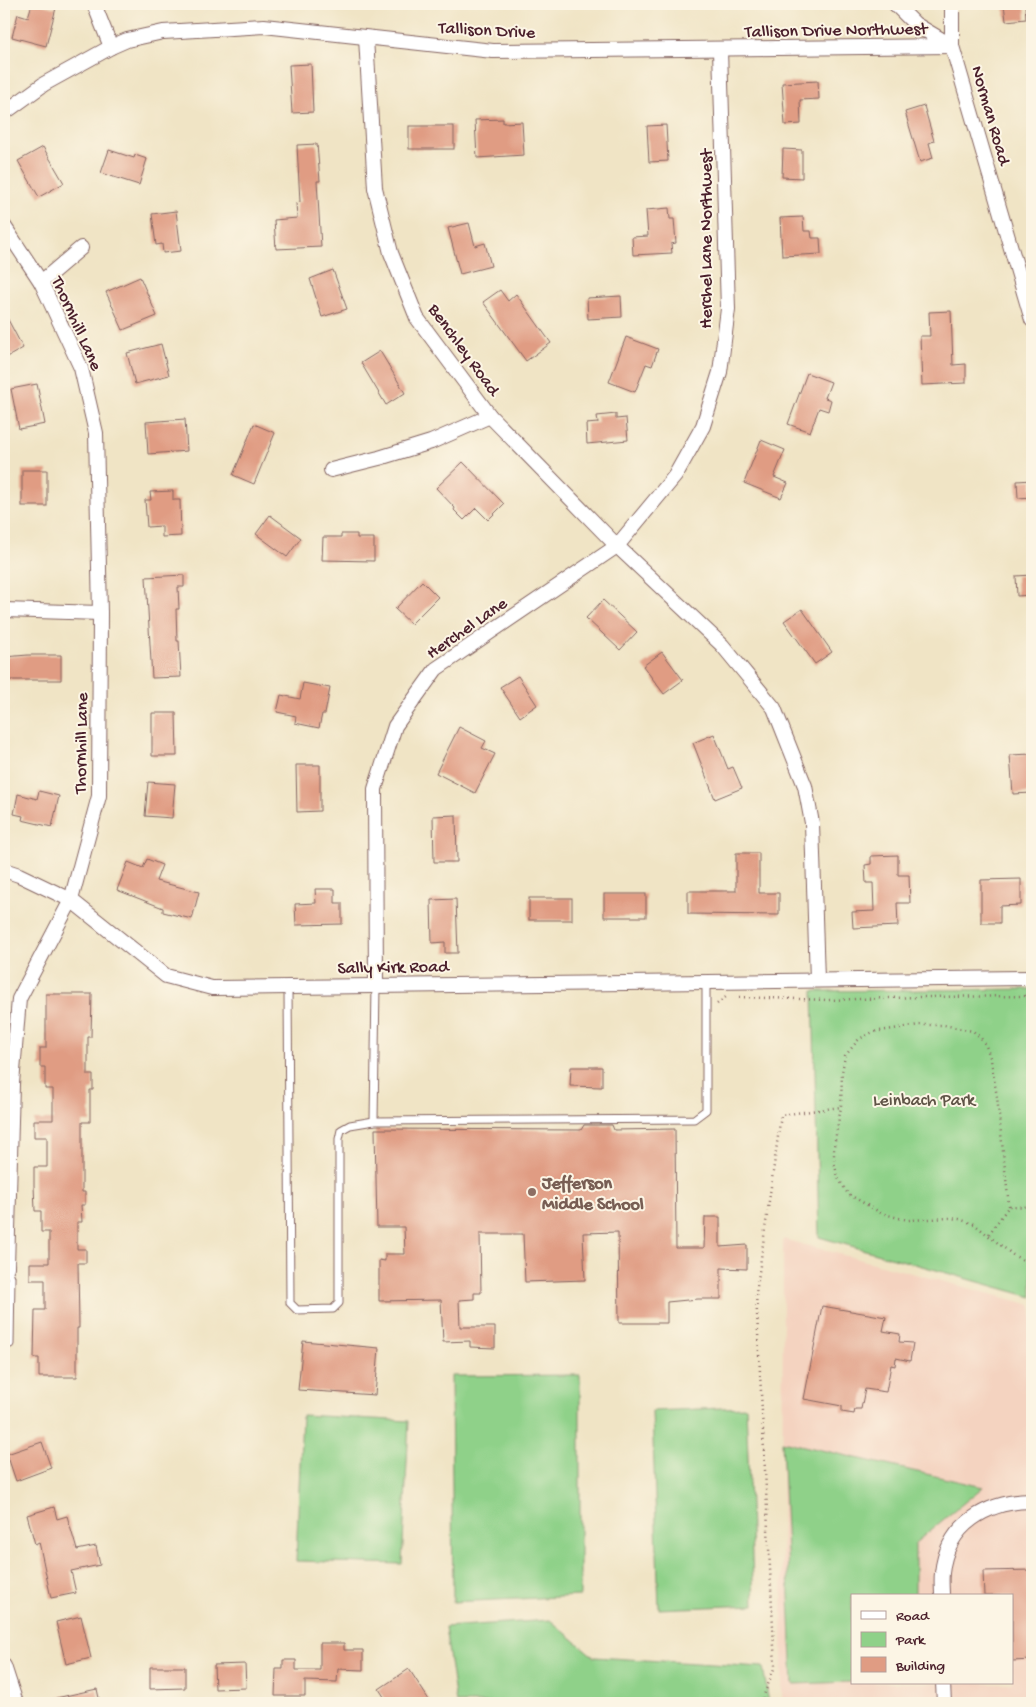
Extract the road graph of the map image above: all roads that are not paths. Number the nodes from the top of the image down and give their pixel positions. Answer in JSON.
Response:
{"nodes":[{"id":1,"x":94,"y":4,"type":"edge"},
{"id":2,"x":896,"y":4,"type":"edge"},
{"id":3,"x":952,"y":4,"type":"edge"},
{"id":4,"x":366,"y":38,"type":"junction"},
{"id":5,"x":111,"y":46,"type":"junction"},
{"id":6,"x":952,"y":46,"type":"junction"},
{"id":7,"x":720,"y":50,"type":"junction"},
{"id":8,"x":4,"y":114,"type":"edge"},
{"id":9,"x":4,"y":226,"type":"edge"},
{"id":10,"x":81,"y":248,"type":"dead end"},
{"id":11,"x":41,"y":282,"type":"junction"},
{"id":12,"x":1032,"y":320,"type":"edge"},
{"id":13,"x":490,"y":416,"type":"junction"},
{"id":14,"x":331,"y":470,"type":"dead end"},
{"id":15,"x":618,"y":546,"type":"junction"},
{"id":16,"x":4,"y":610,"type":"edge"},
{"id":17,"x":100,"y":613,"type":"junction"},
{"id":18,"x":4,"y":870,"type":"edge"},
{"id":19,"x":71,"y":900,"type":"junction"},
{"id":20,"x":1032,"y":978,"type":"edge"},
{"id":21,"x":817,"y":980,"type":"junction"},
{"id":22,"x":706,"y":981,"type":"junction"},
{"id":23,"x":376,"y":984,"type":"junction"},
{"id":24,"x":288,"y":986,"type":"junction"},
{"id":25,"x":8,"y":1084,"type":"edge"},
{"id":26,"x":374,"y":1121,"type":"junction"},
{"id":27,"x":7,"y":1172,"type":"edge"},
{"id":28,"x":5,"y":1267,"type":"edge"},
{"id":29,"x":10,"y":1344,"type":"dead end"},
{"id":30,"x":1032,"y":1501,"type":"edge"},
{"id":31,"x":942,"y":1594,"type":"edge"},
{"id":32,"x":4,"y":1666,"type":"edge"},
{"id":33,"x":943,"y":1684,"type":"edge"},
{"id":34,"x":16,"y":1703,"type":"edge"},
{"id":35,"x":944,"y":1703,"type":"edge"}],
"edges":[{"from":1,"to":5,"type":"street"},
{"from":2,"to":6,"type":"street"},
{"from":3,"to":6,"type":"street","name":"Norman Road"},
{"from":4,"to":5,"type":"street","name":"Tallison Drive"},
{"from":4,"to":7,"type":"street","name":"Tallison Drive"},
{"from":4,"to":13,"type":"street","name":"Benchley Road"},
{"from":5,"to":8,"type":"street","name":"Tallison Drive"},
{"from":6,"to":7,"type":"street","name":"Tallison Drive Northwest"},
{"from":6,"to":12,"type":"street","name":"Norman Road"},
{"from":7,"to":15,"type":"street","name":"Herchel Lane Northwest"},
{"from":9,"to":11,"type":"street","name":"Thornhill Lane"},
{"from":10,"to":11,"type":"street"},
{"from":11,"to":17,"type":"street","name":"Thornhill Lane"},
{"from":13,"to":14,"type":"street"},
{"from":13,"to":15,"type":"street","name":"Benchley Road"},
{"from":15,"to":21,"type":"street","name":"Benchley Road"},
{"from":15,"to":23,"type":"street","name":"Herchel Lane"},
{"from":16,"to":17,"type":"street"},
{"from":17,"to":19,"type":"street","name":"Thornhill Lane"},
{"from":18,"to":19,"type":"street","name":"Sally Kirk Road"},
{"from":19,"to":24,"type":"street","name":"Sally Kirk Road"},
{"from":19,"to":25,"type":"street","name":"Thornhill Lane"},
{"from":20,"to":21,"type":"street","name":"Sally Kirk Road"},
{"from":21,"to":22,"type":"street","name":"Sally Kirk Road"},
{"from":22,"to":23,"type":"street","name":"Sally Kirk Road"},
{"from":22,"to":26,"type":"lane"},
{"from":23,"to":24,"type":"street","name":"Sally Kirk Road"},
{"from":23,"to":26,"type":"lane"},
{"from":24,"to":26,"type":"lane"},
{"from":25,"to":27,"type":"street","name":"Thornhill Lane"},
{"from":27,"to":28,"type":"street","name":"Thornhill Lane"},
{"from":28,"to":29,"type":"lane"},
{"from":30,"to":31,"type":"street"},
{"from":32,"to":34,"type":"street"},
{"from":33,"to":35,"type":"street"}]}
